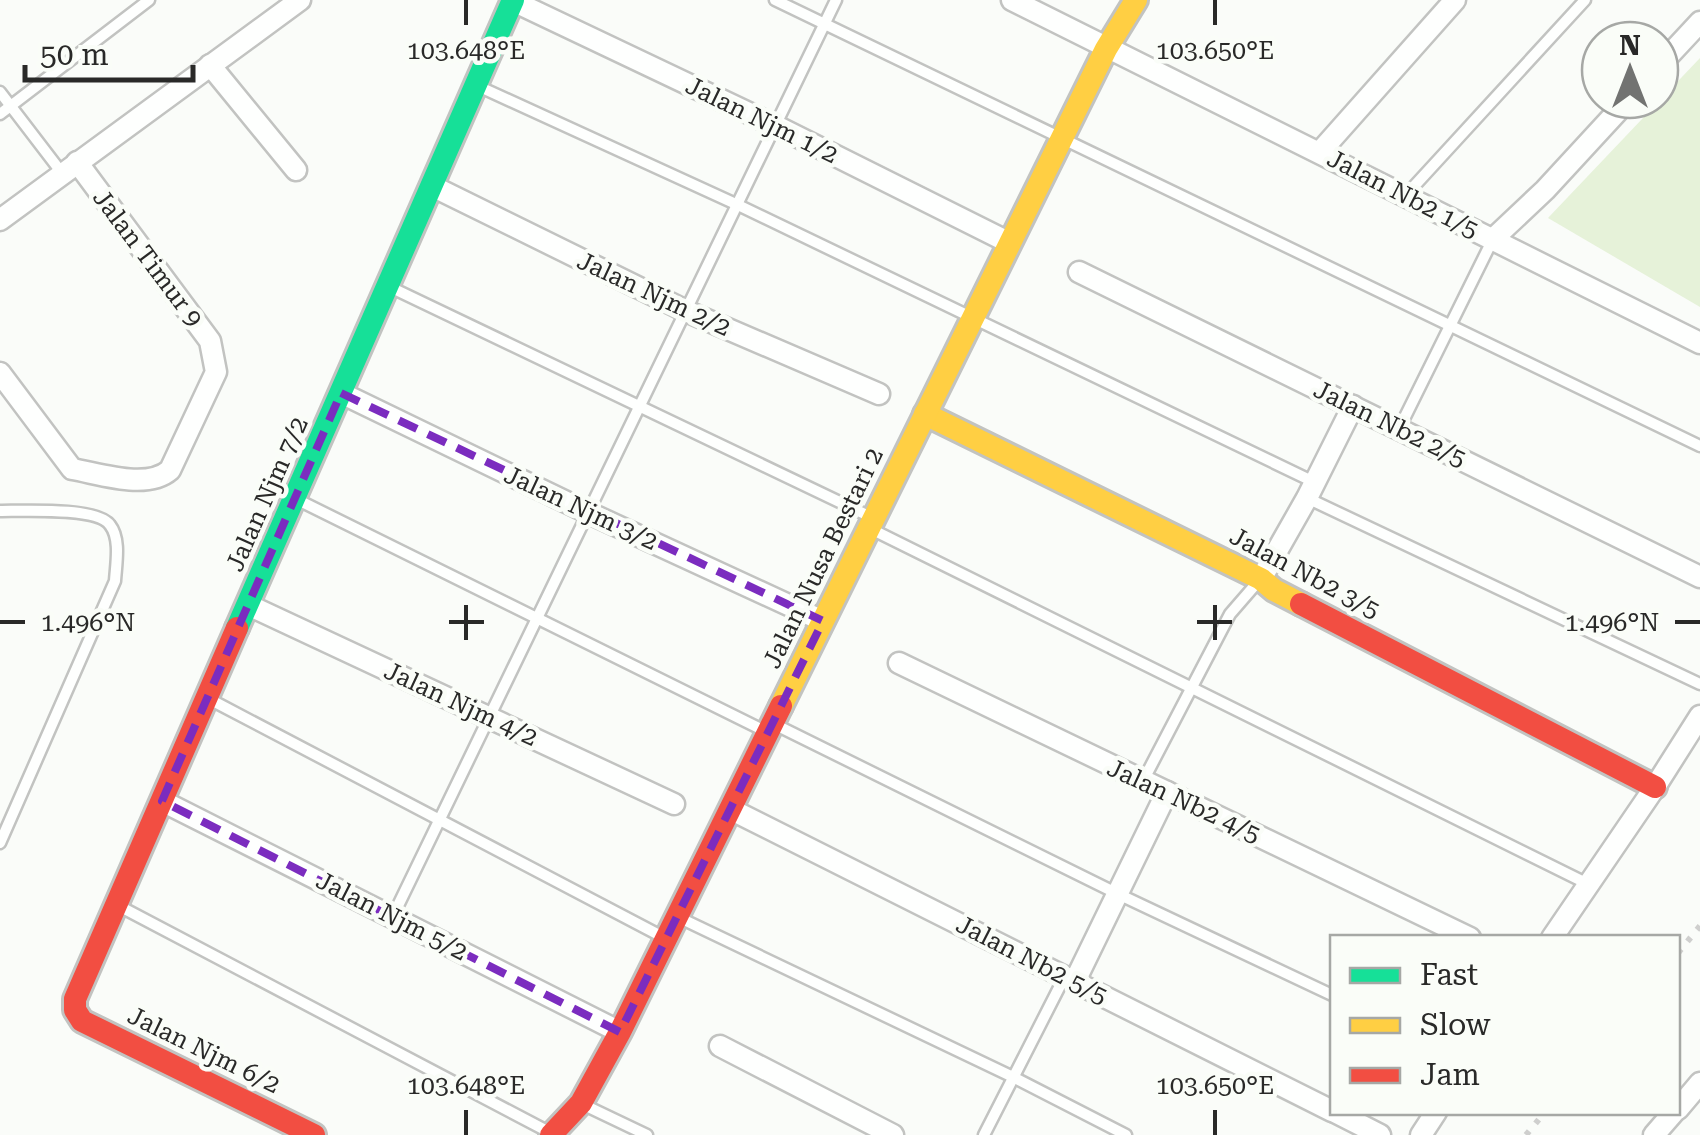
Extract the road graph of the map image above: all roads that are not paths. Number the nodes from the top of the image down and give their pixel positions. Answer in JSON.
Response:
{"nodes":[{"id":1,"x":149,"y":0,"type":"edge"},
{"id":2,"x":300,"y":0,"type":"edge"},
{"id":3,"x":513,"y":0,"type":"edge"},
{"id":4,"x":775,"y":0,"type":"edge"},
{"id":5,"x":836,"y":0,"type":"edge"},
{"id":6,"x":1012,"y":0,"type":"edge"},
{"id":7,"x":1136,"y":0,"type":"edge"},
{"id":8,"x":1454,"y":0,"type":"edge"},
{"id":9,"x":1585,"y":0,"type":"edge"},
{"id":10,"x":1700,"y":22,"type":"edge"},
{"id":11,"x":825,"y":24,"type":"junction"},
{"id":12,"x":1680,"y":44,"type":"edge"},
{"id":13,"x":1106,"y":48,"type":"junction"},
{"id":14,"x":210,"y":65,"type":"junction"},
{"id":15,"x":476,"y":85,"type":"junction"},
{"id":16,"x":0,"y":92,"type":"edge"},
{"id":17,"x":11,"y":106,"type":"junction"},
{"id":18,"x":0,"y":114,"type":"edge"},
{"id":19,"x":1610,"y":120,"type":"edge"},
{"id":20,"x":776,"y":126,"type":"junction"},
{"id":21,"x":1062,"y":138,"type":"junction"},
{"id":22,"x":1320,"y":152,"type":"junction"},
{"id":23,"x":70,"y":167,"type":"junction"},
{"id":24,"x":296,"y":170,"type":"dead end"},
{"id":25,"x":432,"y":186,"type":"junction"},
{"id":26,"x":1406,"y":196,"type":"junction"},
{"id":27,"x":738,"y":205,"type":"junction"},
{"id":28,"x":0,"y":220,"type":"edge"},
{"id":29,"x":1493,"y":239,"type":"junction"},
{"id":30,"x":1010,"y":243,"type":"junction"},
{"id":31,"x":1079,"y":272,"type":"dead end"},
{"id":32,"x":388,"y":286,"type":"junction"},
{"id":33,"x":686,"y":311,"type":"junction"},
{"id":34,"x":972,"y":319,"type":"junction"},
{"id":35,"x":1450,"y":325,"type":"junction"},
{"id":36,"x":1700,"y":343,"type":"edge"},
{"id":37,"x":0,"y":373,"type":"edge"},
{"id":38,"x":341,"y":393,"type":"junction"},
{"id":39,"x":879,"y":394,"type":"dead end"},
{"id":40,"x":640,"y":406,"type":"junction"},
{"id":41,"x":1353,"y":406,"type":"junction"},
{"id":42,"x":926,"y":414,"type":"junction"},
{"id":43,"x":1399,"y":429,"type":"junction"},
{"id":44,"x":1700,"y":446,"type":"edge"},
{"id":45,"x":1311,"y":490,"type":"junction"},
{"id":46,"x":294,"y":498,"type":"junction"},
{"id":47,"x":0,"y":511,"type":"edge"},
{"id":48,"x":588,"y":513,"type":"junction"},
{"id":49,"x":871,"y":523,"type":"junction"},
{"id":50,"x":1700,"y":577,"type":"edge"},
{"id":51,"x":1261,"y":579,"type":"junction"},
{"id":52,"x":248,"y":605,"type":"junction"},
{"id":53,"x":538,"y":618,"type":"junction"},
{"id":54,"x":823,"y":621,"type":"junction"},
{"id":55,"x":898,"y":663,"type":"dead end"},
{"id":56,"x":1700,"y":684,"type":"edge"},
{"id":57,"x":1191,"y":687,"type":"junction"},
{"id":58,"x":207,"y":698,"type":"junction"},
{"id":59,"x":1700,"y":716,"type":"edge"},
{"id":60,"x":490,"y":718,"type":"junction"},
{"id":61,"x":771,"y":728,"type":"junction"},
{"id":62,"x":1143,"y":782,"type":"junction"},
{"id":63,"x":1655,"y":786,"type":"junction"},
{"id":64,"x":1167,"y":792,"type":"junction"},
{"id":65,"x":162,"y":801,"type":"junction"},
{"id":66,"x":674,"y":804,"type":"dead end"},
{"id":67,"x":730,"y":809,"type":"junction"},
{"id":68,"x":440,"y":819,"type":"junction"},
{"id":69,"x":0,"y":843,"type":"edge"},
{"id":70,"x":1589,"y":884,"type":"junction"},
{"id":71,"x":1116,"y":894,"type":"junction"},
{"id":72,"x":116,"y":905,"type":"junction"},
{"id":73,"x":394,"y":916,"type":"junction"},
{"id":74,"x":677,"y":916,"type":"junction"},
{"id":75,"x":1464,"y":935,"type":"edge"},
{"id":76,"x":1554,"y":935,"type":"edge"},
{"id":77,"x":667,"y":938,"type":"junction"},
{"id":78,"x":1070,"y":978,"type":"junction"},
{"id":79,"x":1330,"y":994,"type":"edge"},
{"id":80,"x":75,"y":1010,"type":"joint"},
{"id":81,"x":620,"y":1032,"type":"junction"},
{"id":82,"x":720,"y":1046,"type":"dead end"},
{"id":83,"x":1014,"y":1077,"type":"junction"},
{"id":84,"x":581,"y":1103,"type":"junction"},
{"id":85,"x":1330,"y":1110,"type":"edge"},
{"id":86,"x":1340,"y":1115,"type":"edge"},
{"id":87,"x":1675,"y":1115,"type":"edge"},
{"id":88,"x":552,"y":1134,"type":"edge"},
{"id":89,"x":314,"y":1135,"type":"edge"},
{"id":90,"x":647,"y":1135,"type":"edge"},
{"id":91,"x":892,"y":1135,"type":"edge"},
{"id":92,"x":984,"y":1135,"type":"edge"},
{"id":93,"x":1126,"y":1135,"type":"edge"},
{"id":94,"x":1380,"y":1135,"type":"edge"},
{"id":95,"x":1654,"y":1135,"type":"edge"}],
"edges":[{"from":1,"to":17,"type":"lane"},
{"from":2,"to":14,"type":"street"},
{"from":3,"to":15,"type":"street","name":"Jalan Njm 7/2"},
{"from":3,"to":20,"type":"street","name":"Jalan Njm 1/2"},
{"from":4,"to":11,"type":"lane"},
{"from":5,"to":11,"type":"lane"},
{"from":6,"to":13,"type":"street","name":"Jalan Nb2 1/5"},
{"from":7,"to":13,"type":"street","name":"Jalan Nusa Bestari 2"},
{"from":8,"to":22,"type":"street"},
{"from":9,"to":26,"type":"lane"},
{"from":10,"to":12,"type":"street"},
{"from":11,"to":20,"type":"lane"},
{"from":11,"to":21,"type":"lane"},
{"from":13,"to":21,"type":"street","name":"Jalan Nusa Bestari 2"},
{"from":13,"to":22,"type":"street","name":"Jalan Nb2 1/5"},
{"from":14,"to":23,"type":"street"},
{"from":14,"to":24,"type":"street"},
{"from":15,"to":25,"type":"street","name":"Jalan Njm 7/2"},
{"from":15,"to":27,"type":"lane"},
{"from":16,"to":17,"type":"lane"},
{"from":17,"to":18,"type":"lane"},
{"from":17,"to":23,"type":"lane"},
{"from":19,"to":29,"type":"street"},
{"from":20,"to":27,"type":"lane"},
{"from":20,"to":30,"type":"street","name":"Jalan Njm 1/2"},
{"from":21,"to":30,"type":"street","name":"Jalan Nusa Bestari 2"},
{"from":21,"to":35,"type":"lane"},
{"from":22,"to":26,"type":"street","name":"Jalan Nb2 1/5"},
{"from":23,"to":28,"type":"street"},
{"from":23,"to":37,"type":"street","name":"Jalan Timur 9"},
{"from":25,"to":32,"type":"street","name":"Jalan Njm 7/2"},
{"from":25,"to":33,"type":"street","name":"Jalan Njm 2/2"},
{"from":26,"to":29,"type":"street","name":"Jalan Nb2 1/5"},
{"from":27,"to":33,"type":"lane"},
{"from":27,"to":34,"type":"lane"},
{"from":29,"to":35,"type":"lane"},
{"from":29,"to":36,"type":"street","name":"Jalan Nb2 1/5"},
{"from":30,"to":34,"type":"street","name":"Jalan Nusa Bestari 2"},
{"from":31,"to":41,"type":"street","name":"Jalan Nb2 2/5"},
{"from":32,"to":38,"type":"street","name":"Jalan Njm 7/2"},
{"from":32,"to":40,"type":"lane"},
{"from":33,"to":39,"type":"street","name":"Jalan Njm 2/2"},
{"from":33,"to":40,"type":"lane"},
{"from":34,"to":42,"type":"street","name":"Jalan Nusa Bestari 2"},
{"from":34,"to":45,"type":"lane"},
{"from":35,"to":43,"type":"lane"},
{"from":35,"to":44,"type":"lane"},
{"from":38,"to":46,"type":"street","name":"Jalan Njm 7/2"},
{"from":38,"to":48,"type":"street","name":"Jalan Njm 3/2"},
{"from":40,"to":48,"type":"lane"},
{"from":40,"to":49,"type":"lane"},
{"from":41,"to":43,"type":"street","name":"Jalan Nb2 2/5"},
{"from":41,"to":45,"type":"street"},
{"from":42,"to":49,"type":"street","name":"Jalan Nusa Bestari 2"},
{"from":42,"to":51,"type":"street","name":"Jalan Nb2 3/5"},
{"from":43,"to":50,"type":"street","name":"Jalan Nb2 2/5"},
{"from":45,"to":51,"type":"street"},
{"from":45,"to":56,"type":"lane"},
{"from":46,"to":52,"type":"street","name":"Jalan Njm 7/2"},
{"from":46,"to":53,"type":"lane"},
{"from":47,"to":69,"type":"lane"},
{"from":48,"to":53,"type":"lane"},
{"from":48,"to":54,"type":"street","name":"Jalan Njm 3/2"},
{"from":49,"to":54,"type":"street","name":"Jalan Nusa Bestari 2"},
{"from":49,"to":57,"type":"lane"},
{"from":51,"to":57,"type":"lane"},
{"from":51,"to":63,"type":"street","name":"Jalan Nb2 3/5"},
{"from":52,"to":58,"type":"street","name":"Jalan Njm 7/2"},
{"from":52,"to":60,"type":"street","name":"Jalan Njm 4/2"},
{"from":53,"to":60,"type":"lane"},
{"from":53,"to":61,"type":"lane"},
{"from":54,"to":61,"type":"street","name":"Jalan Nusa Bestari 2"},
{"from":55,"to":62,"type":"street","name":"Jalan Nb2 4/5"},
{"from":57,"to":62,"type":"lane"},
{"from":57,"to":70,"type":"lane"},
{"from":58,"to":65,"type":"street","name":"Jalan Njm 7/2"},
{"from":58,"to":68,"type":"lane"},
{"from":59,"to":63,"type":"street"},
{"from":60,"to":66,"type":"street","name":"Jalan Njm 4/2"},
{"from":60,"to":68,"type":"lane"},
{"from":61,"to":67,"type":"street","name":"Jalan Nusa Bestari 2"},
{"from":61,"to":71,"type":"lane"},
{"from":62,"to":64,"type":"street","name":"Jalan Nb2 4/5"},
{"from":63,"to":70,"type":"street"},
{"from":64,"to":71,"type":"street"},
{"from":64,"to":75,"type":"street","name":"Jalan Nb2 4/5"},
{"from":65,"to":72,"type":"street","name":"Jalan Njm 7/2"},
{"from":65,"to":73,"type":"street","name":"Jalan Njm 5/2"},
{"from":67,"to":74,"type":"street","name":"Jalan Nusa Bestari 2"},
{"from":67,"to":78,"type":"street","name":"Jalan Nb2 5/5"},
{"from":68,"to":73,"type":"lane"},
{"from":68,"to":77,"type":"lane"},
{"from":70,"to":76,"type":"street"},
{"from":71,"to":78,"type":"street"},
{"from":71,"to":79,"type":"lane"},
{"from":72,"to":80,"type":"street","name":"Jalan Njm 7/2"},
{"from":72,"to":88,"type":"lane"},
{"from":73,"to":81,"type":"street","name":"Jalan Njm 5/2"},
{"from":74,"to":77,"type":"street","name":"Jalan Nusa Bestari 2"},
{"from":74,"to":83,"type":"lane"},
{"from":77,"to":81,"type":"street","name":"Jalan Nusa Bestari 2"},
{"from":78,"to":83,"type":"lane"},
{"from":78,"to":85,"type":"street","name":"Jalan Nb2 5/5"},
{"from":80,"to":89,"type":"street","name":"Jalan Njm 6/2"},
{"from":81,"to":84,"type":"street","name":"Jalan Nusa Bestari 2"},
{"from":82,"to":91,"type":"street"},
{"from":83,"to":92,"type":"lane"},
{"from":83,"to":93,"type":"lane"},
{"from":84,"to":88,"type":"street","name":"Jalan Nusa Bestari 2"},
{"from":84,"to":90,"type":"lane"},
{"from":86,"to":94,"type":"street","name":"Jalan Nb2 5/5"},
{"from":87,"to":95,"type":"street"}]}
